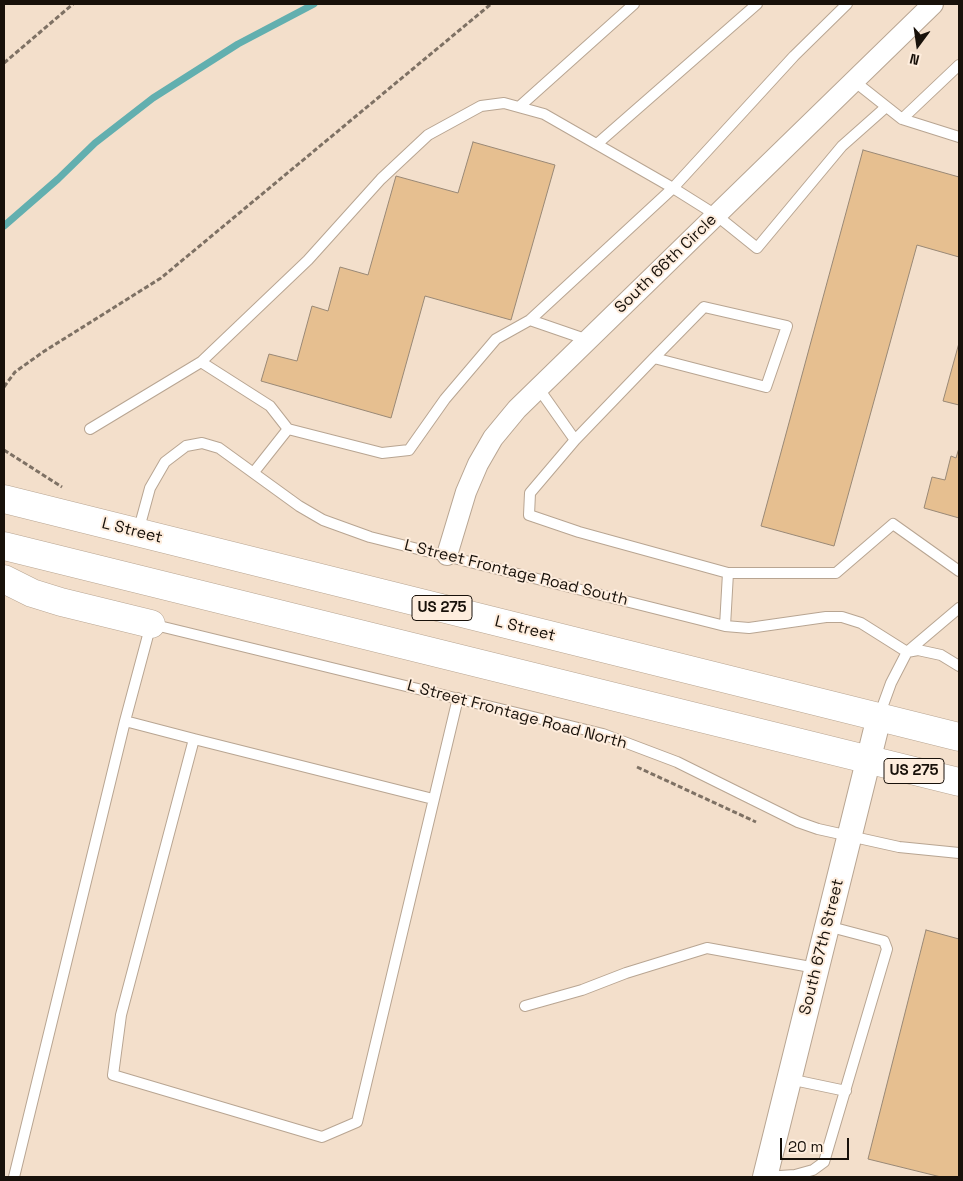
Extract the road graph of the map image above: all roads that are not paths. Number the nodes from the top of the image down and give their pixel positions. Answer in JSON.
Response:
{"nodes":[{"id":1,"x":634,"y":4,"type":"edge"},
{"id":2,"x":757,"y":4,"type":"edge"},
{"id":3,"x":847,"y":4,"type":"edge"},
{"id":4,"x":932,"y":4,"type":"edge"},
{"id":5,"x":959,"y":65,"type":"edge"},
{"id":6,"x":854,"y":81,"type":"junction"},
{"id":7,"x":519,"y":107,"type":"junction"},
{"id":8,"x":886,"y":107,"type":"junction"},
{"id":9,"x":902,"y":120,"type":"junction"},
{"id":10,"x":959,"y":137,"type":"edge"},
{"id":11,"x":597,"y":144,"type":"junction"},
{"id":12,"x":672,"y":188,"type":"junction"},
{"id":13,"x":716,"y":216,"type":"junction"},
{"id":14,"x":530,"y":320,"type":"junction"},
{"id":15,"x":588,"y":340,"type":"junction"},
{"id":16,"x":654,"y":358,"type":"junction"},
{"id":17,"x":201,"y":362,"type":"junction"},
{"id":18,"x":539,"y":388,"type":"junction"},
{"id":19,"x":90,"y":429,"type":"dead end"},
{"id":20,"x":288,"y":429,"type":"junction"},
{"id":21,"x":575,"y":440,"type":"junction"},
{"id":22,"x":254,"y":472,"type":"junction"},
{"id":23,"x":4,"y":499,"type":"edge"},
{"id":24,"x":138,"y":532,"type":"junction"},
{"id":25,"x":4,"y":546,"type":"edge"},
{"id":26,"x":447,"y":555,"type":"junction"},
{"id":27,"x":959,"y":571,"type":"edge"},
{"id":28,"x":728,"y":573,"type":"junction"},
{"id":29,"x":4,"y":579,"type":"edge"},
{"id":30,"x":959,"y":608,"type":"edge"},
{"id":31,"x":151,"y":624,"type":"junction"},
{"id":32,"x":725,"y":626,"type":"junction"},
{"id":33,"x":906,"y":652,"type":"junction"},
{"id":34,"x":959,"y":666,"type":"edge"},
{"id":35,"x":458,"y":698,"type":"junction"},
{"id":36,"x":879,"y":717,"type":"junction"},
{"id":37,"x":125,"y":721,"type":"junction"},
{"id":38,"x":959,"y":737,"type":"edge"},
{"id":39,"x":194,"y":739,"type":"junction"},
{"id":40,"x":868,"y":759,"type":"junction"},
{"id":41,"x":959,"y":782,"type":"edge"},
{"id":42,"x":433,"y":799,"type":"junction"},
{"id":43,"x":849,"y":836,"type":"junction"},
{"id":44,"x":959,"y":853,"type":"edge"},
{"id":45,"x":827,"y":926,"type":"junction"},
{"id":46,"x":816,"y":968,"type":"junction"},
{"id":47,"x":525,"y":1006,"type":"dead end"},
{"id":48,"x":789,"y":1079,"type":"junction"},
{"id":49,"x":846,"y":1091,"type":"junction"},
{"id":50,"x":14,"y":1177,"type":"edge"},
{"id":51,"x":765,"y":1177,"type":"edge"}],
"edges":[{"from":1,"to":7,"type":"lane"},
{"from":2,"to":11,"type":"lane"},
{"from":3,"to":12,"type":"lane"},
{"from":4,"to":6,"type":"street","name":"South 66th Circle"},
{"from":5,"to":9,"type":"lane"},
{"from":6,"to":8,"type":"lane"},
{"from":6,"to":13,"type":"street","name":"South 66th Circle"},
{"from":7,"to":11,"type":"lane"},
{"from":7,"to":17,"type":"lane"},
{"from":8,"to":9,"type":"lane"},
{"from":8,"to":13,"type":"lane"},
{"from":9,"to":10,"type":"lane"},
{"from":11,"to":12,"type":"lane"},
{"from":12,"to":13,"type":"lane"},
{"from":12,"to":14,"type":"lane"},
{"from":13,"to":15,"type":"street","name":"South 66th Circle"},
{"from":14,"to":15,"type":"lane"},
{"from":14,"to":20,"type":"lane"},
{"from":15,"to":18,"type":"street","name":"South 66th Circle"},
{"from":16,"to":16,"type":"lane"},
{"from":16,"to":21,"type":"lane"},
{"from":17,"to":19,"type":"lane"},
{"from":17,"to":20,"type":"lane"},
{"from":18,"to":21,"type":"lane"},
{"from":18,"to":26,"type":"street","name":"South 66th Circle"},
{"from":20,"to":22,"type":"lane"},
{"from":21,"to":28,"type":"lane"},
{"from":22,"to":24,"type":"lane","name":"L Street Frontage Road South"},
{"from":22,"to":26,"type":"lane","name":"L Street Frontage Road South"},
{"from":23,"to":24,"type":"main road","name":"L Street","number":"US 275"},
{"from":24,"to":36,"type":"main road","name":"L Street","number":"US 275"},
{"from":25,"to":40,"type":"main road","number":"US 275"},
{"from":26,"to":32,"type":"lane","name":"L Street Frontage Road South"},
{"from":27,"to":28,"type":"lane"},
{"from":28,"to":32,"type":"lane"},
{"from":29,"to":31,"type":"main road"},
{"from":30,"to":33,"type":"lane"},
{"from":31,"to":35,"type":"lane","name":"L Street Frontage Road North"},
{"from":31,"to":37,"type":"lane"},
{"from":32,"to":33,"type":"lane","name":"L Street Frontage Road South"},
{"from":33,"to":34,"type":"lane"},
{"from":33,"to":36,"type":"lane"},
{"from":35,"to":42,"type":"lane"},
{"from":35,"to":43,"type":"lane","name":"L Street Frontage Road North"},
{"from":36,"to":38,"type":"main road","name":"L Street","number":"US 275"},
{"from":36,"to":40,"type":"street","name":"South 67th Street"},
{"from":37,"to":39,"type":"lane"},
{"from":37,"to":50,"type":"lane"},
{"from":39,"to":42,"type":"lane"},
{"from":39,"to":42,"type":"lane"},
{"from":40,"to":41,"type":"main road","number":"US 275"},
{"from":40,"to":43,"type":"street","name":"South 67th Street"},
{"from":43,"to":44,"type":"lane","name":"L Street Frontage Road North"},
{"from":43,"to":45,"type":"street","name":"South 67th Street"},
{"from":45,"to":46,"type":"street","name":"South 67th Street"},
{"from":45,"to":49,"type":"lane"},
{"from":46,"to":47,"type":"lane"},
{"from":46,"to":48,"type":"street","name":"South 67th Street"},
{"from":48,"to":49,"type":"lane"},
{"from":48,"to":51,"type":"street","name":"South 67th Street"},
{"from":49,"to":51,"type":"lane"}]}
